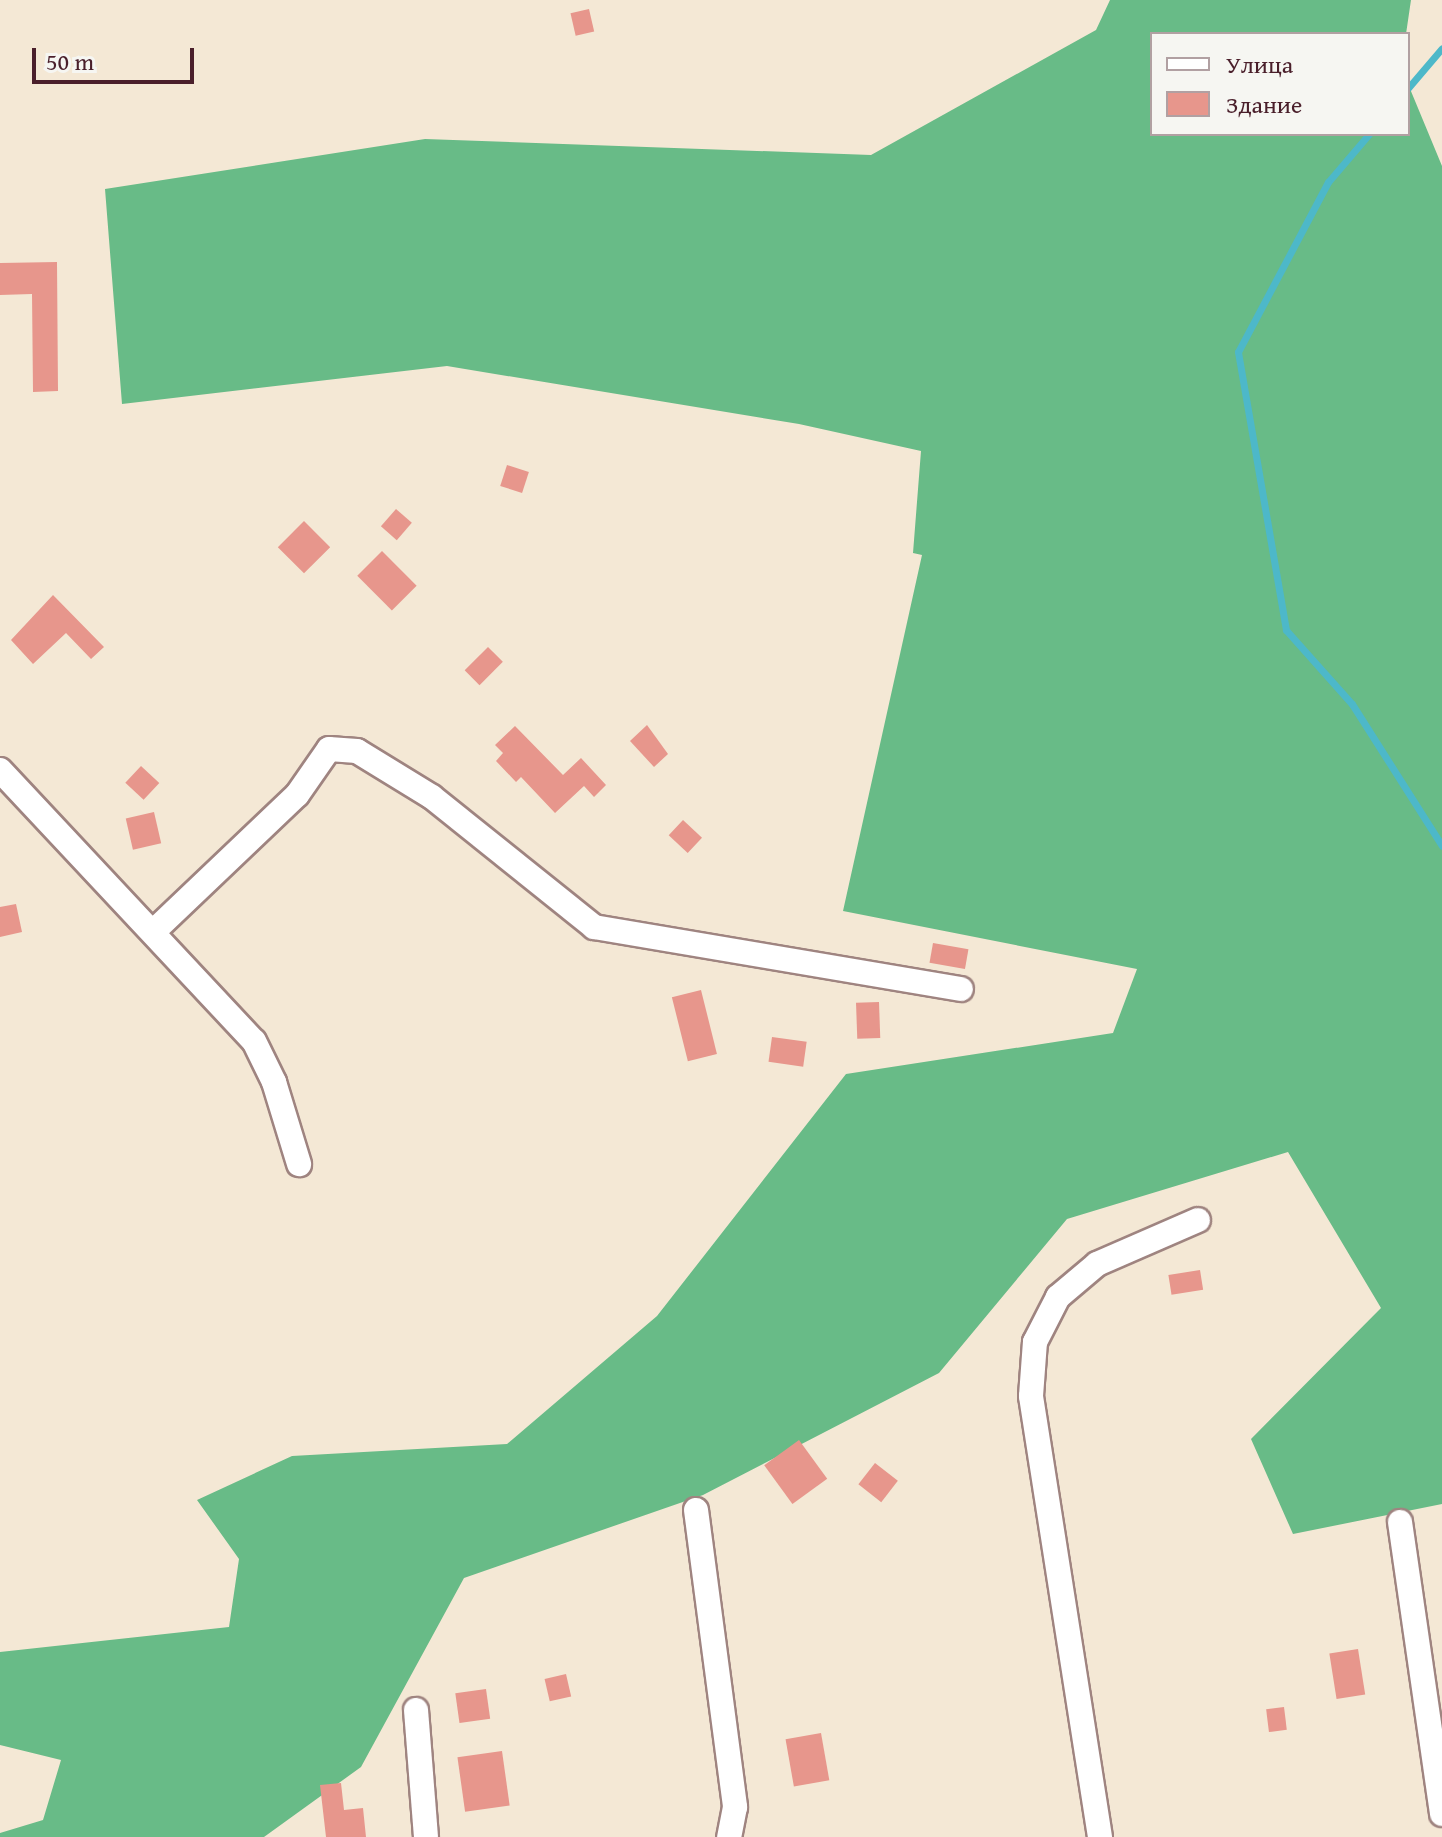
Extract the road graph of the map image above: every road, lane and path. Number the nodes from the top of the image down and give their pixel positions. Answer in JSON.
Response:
{"nodes":[{"id":1,"x":0,"y":770,"type":"edge"},
{"id":2,"x":154,"y":931,"type":"junction"},
{"id":3,"x":961,"y":989,"type":"dead end"},
{"id":4,"x":299,"y":1164,"type":"dead end"},
{"id":5,"x":1198,"y":1220,"type":"dead end"},
{"id":6,"x":696,"y":1510,"type":"dead end"},
{"id":7,"x":1400,"y":1522,"type":"dead end"},
{"id":8,"x":416,"y":1710,"type":"dead end"},
{"id":9,"x":1442,"y":1814,"type":"edge"},
{"id":10,"x":426,"y":1837,"type":"edge"},
{"id":11,"x":729,"y":1837,"type":"edge"},
{"id":12,"x":1100,"y":1837,"type":"edge"}],
"edges":[{"from":1,"to":2,"type":"street"},
{"from":2,"to":3,"type":"street"},
{"from":2,"to":4,"type":"street"},
{"from":5,"to":12,"type":"street"},
{"from":6,"to":11,"type":"street"},
{"from":7,"to":9,"type":"street"},
{"from":8,"to":10,"type":"street"}]}
